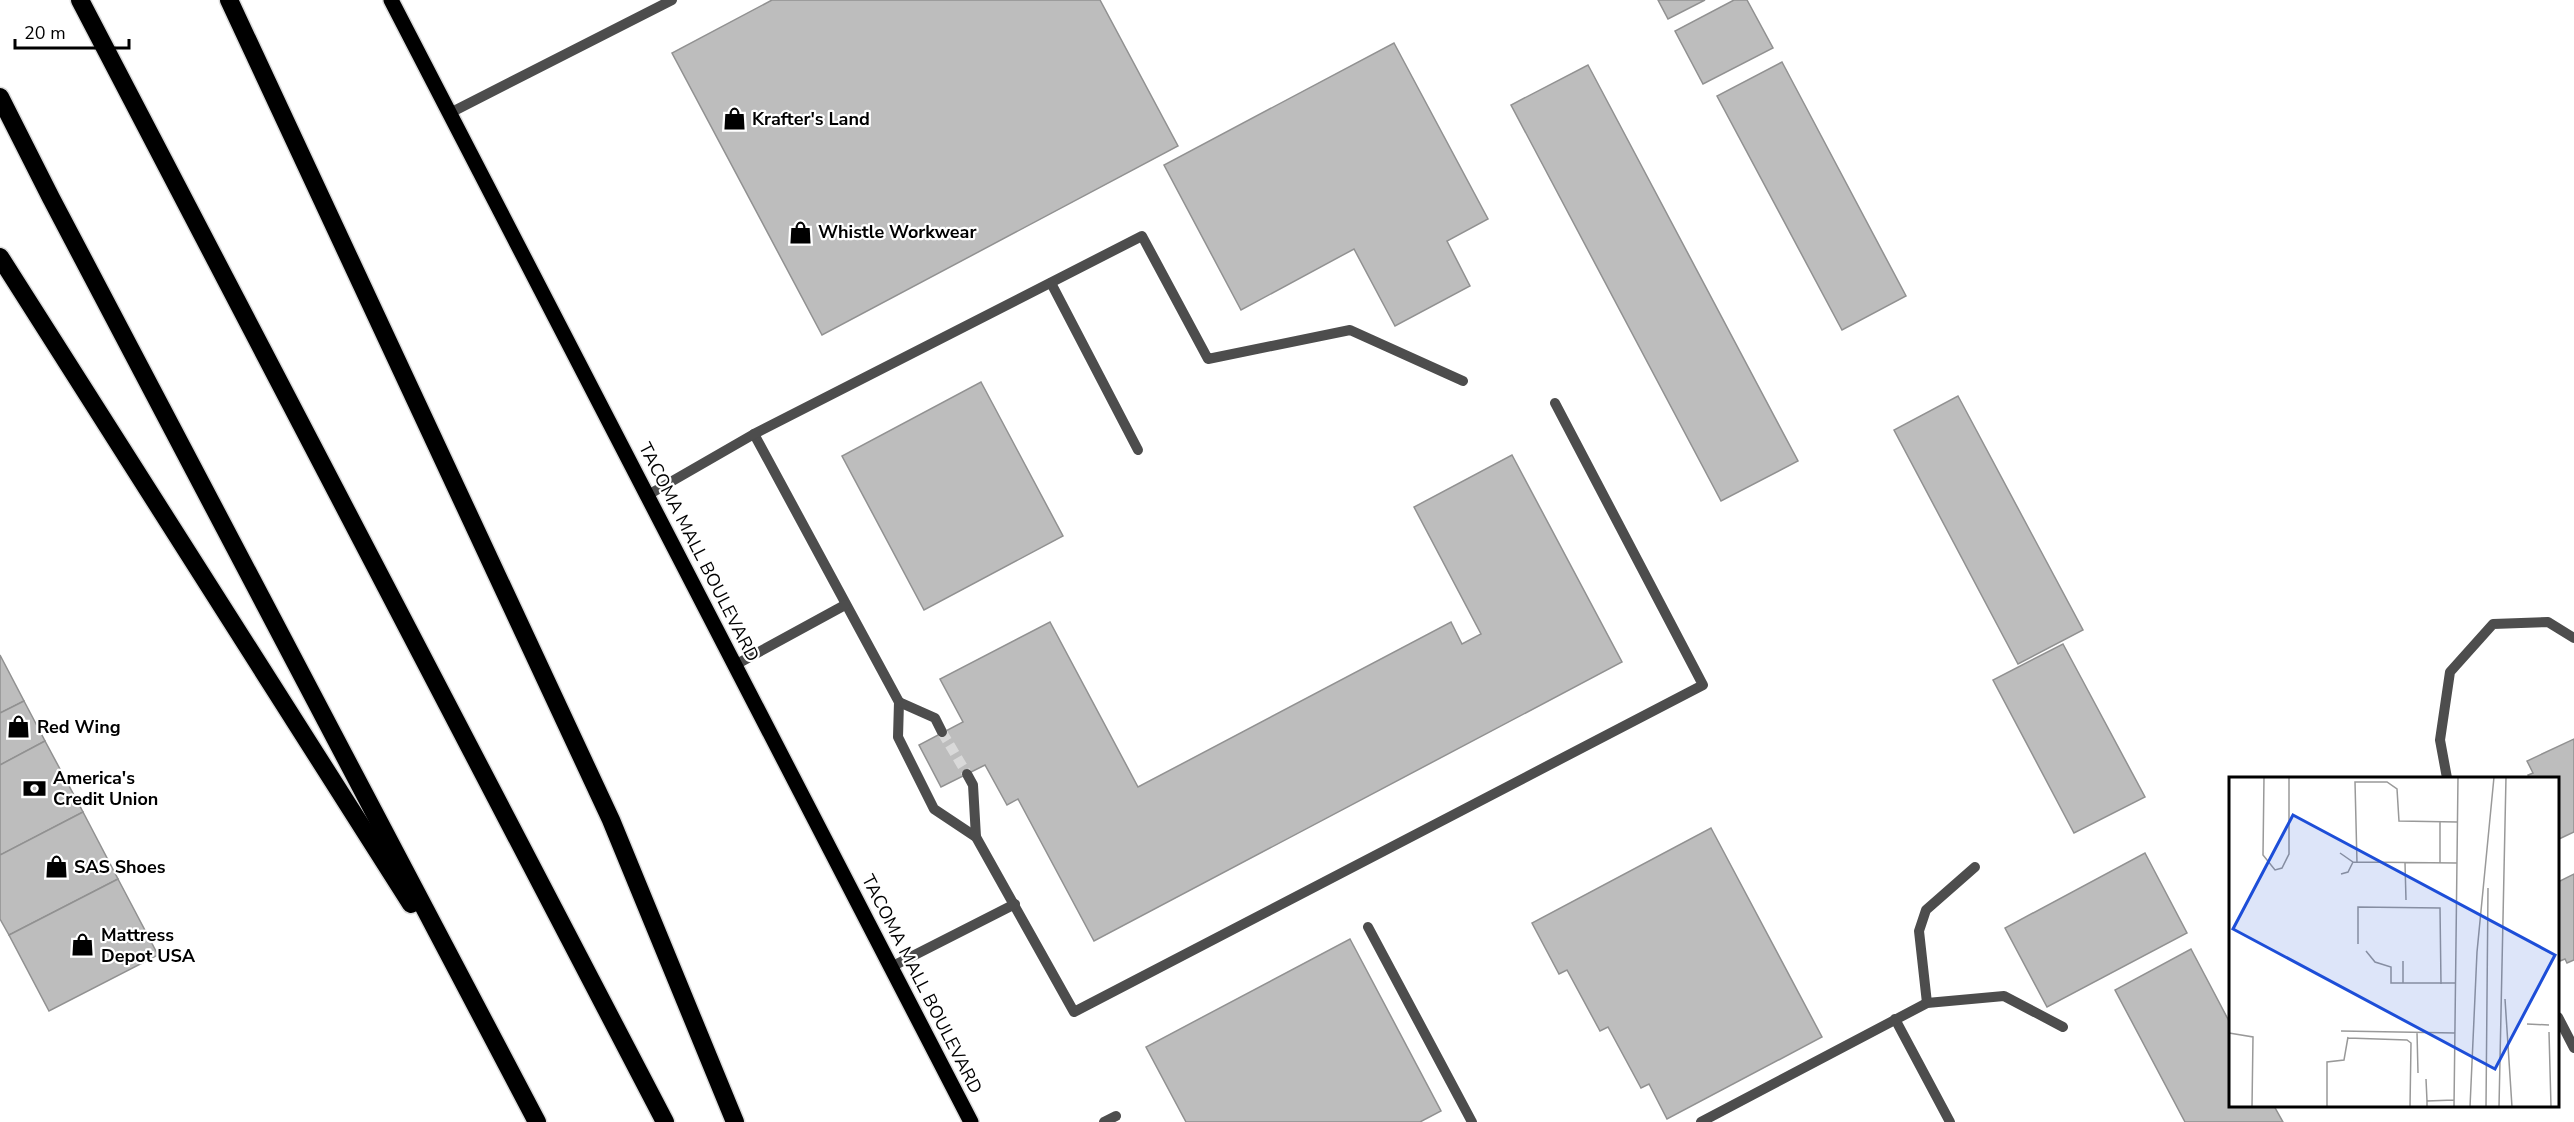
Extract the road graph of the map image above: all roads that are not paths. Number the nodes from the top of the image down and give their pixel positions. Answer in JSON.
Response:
{"nodes":[{"id":1,"x":80,"y":0,"type":"edge"},
{"id":2,"x":229,"y":0,"type":"edge"},
{"id":3,"x":391,"y":0,"type":"edge"},
{"id":4,"x":672,"y":0,"type":"edge"},
{"id":5,"x":0,"y":97,"type":"edge"},
{"id":6,"x":450,"y":113,"type":"junction"},
{"id":7,"x":0,"y":257,"type":"edge"},
{"id":8,"x":1051,"y":283,"type":"junction"},
{"id":9,"x":1462,"y":381,"type":"dead end"},
{"id":10,"x":1555,"y":403,"type":"dead end"},
{"id":11,"x":754,"y":434,"type":"junction"},
{"id":12,"x":1138,"y":450,"type":"dead end"},
{"id":13,"x":648,"y":495,"type":"junction"},
{"id":14,"x":845,"y":605,"type":"junction"},
{"id":15,"x":2574,"y":638,"type":"edge"},
{"id":16,"x":735,"y":665,"type":"junction"},
{"id":17,"x":899,"y":702,"type":"junction"},
{"id":18,"x":942,"y":732,"type":"tunnel mouth"},
{"id":19,"x":967,"y":774,"type":"tunnel mouth"},
{"id":20,"x":2447,"y":777,"type":"edge"},
{"id":21,"x":976,"y":837,"type":"junction"},
{"id":22,"x":1976,"y":867,"type":"dead end"},
{"id":23,"x":1016,"y":904,"type":"junction"},
{"id":24,"x":1368,"y":927,"type":"dead end"},
{"id":25,"x":891,"y":967,"type":"junction"},
{"id":26,"x":1927,"y":1003,"type":"junction"},
{"id":27,"x":482,"y":1016,"type":"junction"},
{"id":28,"x":1895,"y":1019,"type":"junction"},
{"id":29,"x":2559,"y":1019,"type":"edge"},
{"id":30,"x":2062,"y":1027,"type":"dead end"},
{"id":31,"x":2574,"y":1048,"type":"edge"},
{"id":32,"x":1116,"y":1116,"type":"dead end"},
{"id":33,"x":537,"y":1122,"type":"edge"},
{"id":34,"x":665,"y":1122,"type":"edge"},
{"id":35,"x":735,"y":1122,"type":"edge"},
{"id":36,"x":971,"y":1122,"type":"edge"},
{"id":37,"x":1104,"y":1122,"type":"edge"},
{"id":38,"x":1472,"y":1122,"type":"edge"},
{"id":39,"x":1701,"y":1122,"type":"edge"},
{"id":40,"x":1950,"y":1122,"type":"edge"}],
"edges":[{"from":1,"to":34,"type":"highway"},
{"from":2,"to":35,"type":"highway"},
{"from":3,"to":6,"type":"main road","name":"TACOMA MALL BOULEVARD"},
{"from":4,"to":6,"type":"lane"},
{"from":5,"to":27,"type":"highway"},
{"from":6,"to":13,"type":"main road","name":"TACOMA MALL BOULEVARD"},
{"from":7,"to":27,"type":"highway"},
{"from":8,"to":9,"type":"lane"},
{"from":8,"to":11,"type":"lane"},
{"from":8,"to":12,"type":"lane"},
{"from":10,"to":23,"type":"lane"},
{"from":11,"to":13,"type":"lane"},
{"from":11,"to":14,"type":"lane"},
{"from":13,"to":16,"type":"main road","name":"TACOMA MALL BOULEVARD"},
{"from":14,"to":16,"type":"lane"},
{"from":14,"to":17,"type":"lane"},
{"from":15,"to":20,"type":"lane"},
{"from":16,"to":25,"type":"main road","name":"TACOMA MALL BOULEVARD"},
{"from":17,"to":18,"type":"lane"},
{"from":17,"to":21,"type":"lane"},
{"from":19,"to":21,"type":"lane"},
{"from":21,"to":23,"type":"lane"},
{"from":22,"to":26,"type":"lane"},
{"from":23,"to":25,"type":"lane"},
{"from":24,"to":38,"type":"lane"},
{"from":25,"to":36,"type":"main road","name":"TACOMA MALL BOULEVARD"},
{"from":26,"to":28,"type":"lane"},
{"from":26,"to":30,"type":"lane"},
{"from":27,"to":33,"type":"highway"},
{"from":28,"to":39,"type":"lane"},
{"from":28,"to":40,"type":"lane"},
{"from":29,"to":31,"type":"lane"},
{"from":32,"to":37,"type":"lane"}]}
